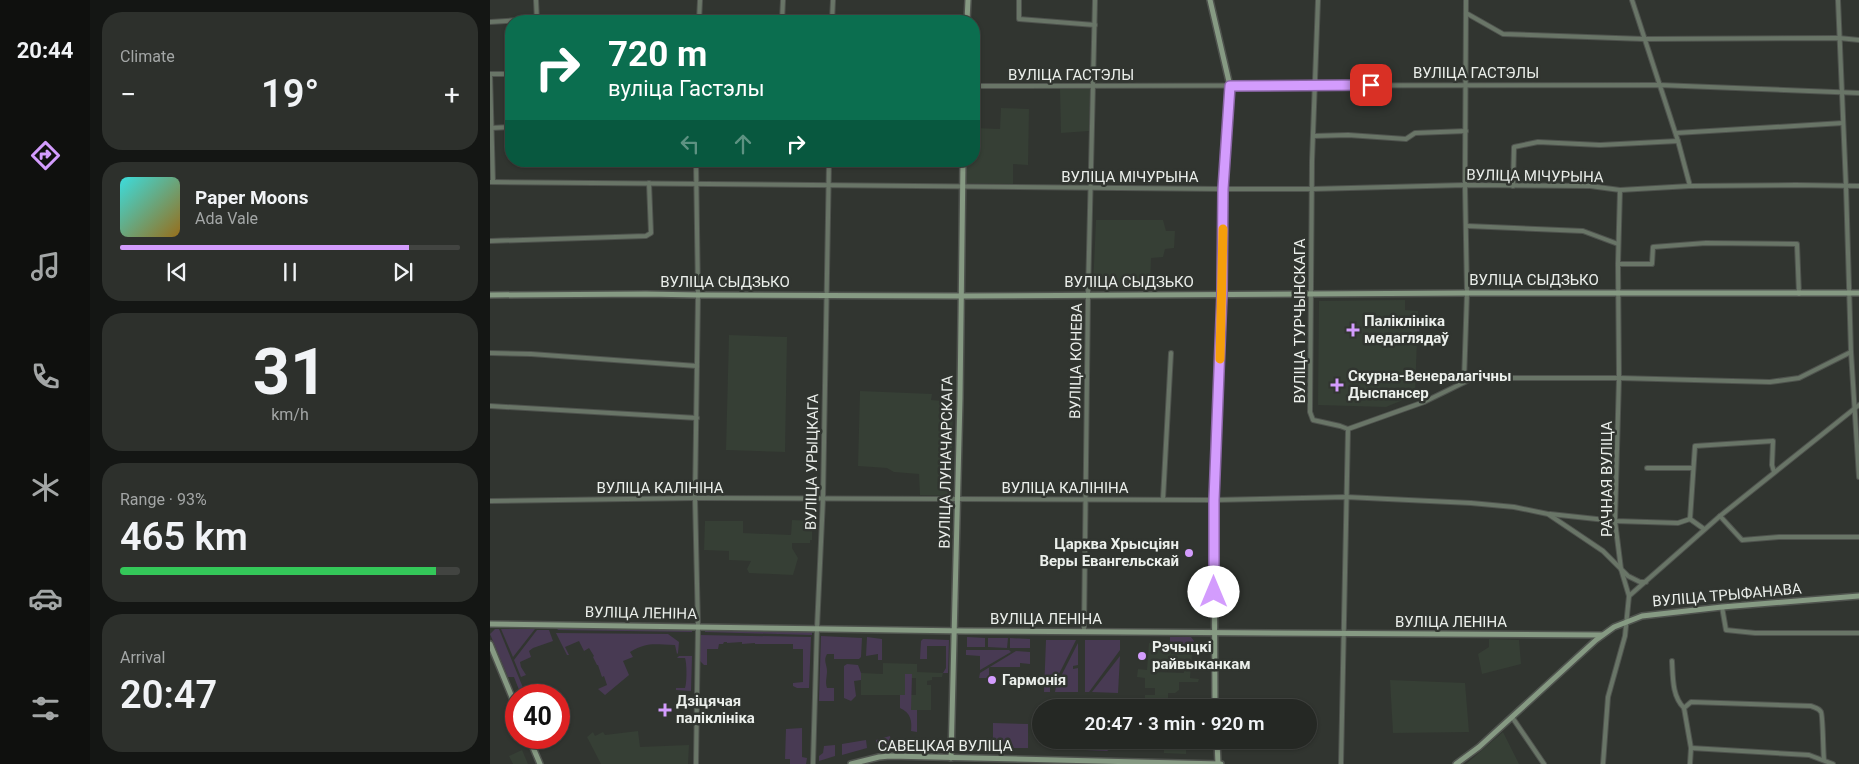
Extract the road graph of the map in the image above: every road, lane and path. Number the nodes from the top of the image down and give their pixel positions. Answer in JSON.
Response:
{"nodes":[{"id":1,"x":536,"y":0,"type":"edge"},
{"id":2,"x":700,"y":0,"type":"edge"},
{"id":3,"x":783,"y":0,"type":"edge"},
{"id":4,"x":833,"y":0,"type":"edge"},
{"id":5,"x":968,"y":0,"type":"edge"},
{"id":6,"x":1019,"y":0,"type":"edge"},
{"id":7,"x":1095,"y":0,"type":"edge"},
{"id":8,"x":1210,"y":0,"type":"edge"},
{"id":9,"x":1318,"y":0,"type":"edge"},
{"id":10,"x":1466,"y":0,"type":"edge"},
{"id":11,"x":1632,"y":0,"type":"edge"},
{"id":12,"x":1838,"y":0,"type":"edge"},
{"id":13,"x":1466,"y":13,"type":"junction"},
{"id":14,"x":537,"y":15,"type":"edge"},
{"id":15,"x":699,"y":15,"type":"edge"},
{"id":16,"x":782,"y":15,"type":"edge"},
{"id":17,"x":832,"y":15,"type":"edge"},
{"id":18,"x":967,"y":15,"type":"edge"},
{"id":19,"x":505,"y":21,"type":"edge"},
{"id":20,"x":490,"y":22,"type":"edge"},
{"id":21,"x":1095,"y":25,"type":"junction"},
{"id":22,"x":1839,"y":38,"type":"junction"},
{"id":23,"x":1644,"y":39,"type":"junction"},
{"id":24,"x":1859,"y":40,"type":"edge"},
{"id":25,"x":490,"y":74,"type":"edge"},
{"id":26,"x":505,"y":74,"type":"edge"},
{"id":27,"x":1466,"y":84,"type":"junction"},
{"id":28,"x":1314,"y":85,"type":"junction"},
{"id":29,"x":1659,"y":85,"type":"junction"},
{"id":30,"x":980,"y":86,"type":"edge"},
{"id":31,"x":1092,"y":86,"type":"junction"},
{"id":32,"x":1230,"y":86,"type":"junction"},
{"id":33,"x":1842,"y":92,"type":"junction"},
{"id":34,"x":1859,"y":93,"type":"edge"},
{"id":35,"x":1843,"y":123,"type":"junction"},
{"id":36,"x":505,"y":127,"type":"edge"},
{"id":37,"x":491,"y":128,"type":"edge"},
{"id":38,"x":1466,"y":131,"type":"junction"},
{"id":39,"x":1676,"y":133,"type":"junction"},
{"id":40,"x":1314,"y":136,"type":"junction"},
{"id":41,"x":1678,"y":140,"type":"junction"},
{"id":42,"x":696,"y":167,"type":"edge"},
{"id":43,"x":829,"y":167,"type":"edge"},
{"id":44,"x":963,"y":167,"type":"edge"},
{"id":45,"x":492,"y":182,"type":"edge"},
{"id":46,"x":649,"y":183,"type":"junction"},
{"id":47,"x":696,"y":184,"type":"junction"},
{"id":48,"x":1465,"y":185,"type":"junction"},
{"id":49,"x":829,"y":186,"type":"junction"},
{"id":50,"x":1512,"y":186,"type":"junction"},
{"id":51,"x":1690,"y":186,"type":"junction"},
{"id":52,"x":1846,"y":186,"type":"junction"},
{"id":53,"x":1859,"y":186,"type":"edge"},
{"id":54,"x":962,"y":187,"type":"junction"},
{"id":55,"x":1091,"y":189,"type":"junction"},
{"id":56,"x":1223,"y":189,"type":"junction"},
{"id":57,"x":1312,"y":189,"type":"junction"},
{"id":58,"x":1620,"y":190,"type":"junction"},
{"id":59,"x":1467,"y":226,"type":"junction"},
{"id":60,"x":490,"y":241,"type":"edge"},
{"id":61,"x":1618,"y":244,"type":"junction"},
{"id":62,"x":1618,"y":264,"type":"junction"},
{"id":63,"x":1467,"y":292,"type":"junction"},
{"id":64,"x":1619,"y":293,"type":"junction"},
{"id":65,"x":1859,"y":293,"type":"edge"},
{"id":66,"x":827,"y":294,"type":"junction"},
{"id":67,"x":1088,"y":294,"type":"junction"},
{"id":68,"x":1222,"y":294,"type":"junction"},
{"id":69,"x":1312,"y":294,"type":"junction"},
{"id":70,"x":1799,"y":294,"type":"junction"},
{"id":71,"x":1850,"y":294,"type":"junction"},
{"id":72,"x":490,"y":295,"type":"edge"},
{"id":73,"x":698,"y":295,"type":"junction"},
{"id":74,"x":962,"y":296,"type":"junction"},
{"id":75,"x":1851,"y":352,"type":"junction"},
{"id":76,"x":490,"y":353,"type":"edge"},
{"id":77,"x":1171,"y":353,"type":"dead end"},
{"id":78,"x":697,"y":366,"type":"junction"},
{"id":79,"x":1619,"y":378,"type":"junction"},
{"id":80,"x":1464,"y":381,"type":"junction"},
{"id":81,"x":1859,"y":405,"type":"edge"},
{"id":82,"x":490,"y":406,"type":"edge"},
{"id":83,"x":1854,"y":410,"type":"junction"},
{"id":84,"x":698,"y":418,"type":"junction"},
{"id":85,"x":1348,"y":429,"type":"junction"},
{"id":86,"x":1647,"y":468,"type":"dead end"},
{"id":87,"x":1693,"y":468,"type":"junction"},
{"id":88,"x":1774,"y":472,"type":"junction"},
{"id":89,"x":1859,"y":477,"type":"edge"},
{"id":90,"x":1346,"y":497,"type":"junction"},
{"id":91,"x":695,"y":498,"type":"junction"},
{"id":92,"x":1086,"y":498,"type":"junction"},
{"id":93,"x":824,"y":499,"type":"junction"},
{"id":94,"x":1163,"y":499,"type":"junction"},
{"id":95,"x":958,"y":500,"type":"junction"},
{"id":96,"x":1214,"y":500,"type":"junction"},
{"id":97,"x":490,"y":501,"type":"edge"},
{"id":98,"x":1548,"y":514,"type":"junction"},
{"id":99,"x":1720,"y":516,"type":"junction"},
{"id":100,"x":1690,"y":519,"type":"junction"},
{"id":101,"x":1615,"y":521,"type":"junction"},
{"id":102,"x":1704,"y":529,"type":"junction"},
{"id":103,"x":1859,"y":537,"type":"edge"},
{"id":104,"x":1620,"y":570,"type":"junction"},
{"id":105,"x":1646,"y":582,"type":"junction"},
{"id":106,"x":1629,"y":596,"type":"junction"},
{"id":107,"x":1859,"y":596,"type":"edge"},
{"id":108,"x":1722,"y":607,"type":"junction"},
{"id":109,"x":1626,"y":622,"type":"junction"},
{"id":110,"x":490,"y":624,"type":"edge"},
{"id":111,"x":698,"y":626,"type":"junction"},
{"id":112,"x":817,"y":628,"type":"junction"},
{"id":113,"x":956,"y":631,"type":"junction"},
{"id":114,"x":1084,"y":632,"type":"junction"},
{"id":115,"x":1214,"y":633,"type":"junction"},
{"id":116,"x":1859,"y":633,"type":"edge"},
{"id":117,"x":1344,"y":634,"type":"junction"},
{"id":118,"x":1602,"y":636,"type":"junction"},
{"id":119,"x":490,"y":644,"type":"edge"},
{"id":120,"x":1672,"y":662,"type":"dead end"},
{"id":121,"x":507,"y":684,"type":"edge"},
{"id":122,"x":1215,"y":699,"type":"edge"},
{"id":123,"x":1684,"y":708,"type":"junction"},
{"id":124,"x":1512,"y":718,"type":"junction"},
{"id":125,"x":1691,"y":748,"type":"junction"},
{"id":126,"x":534,"y":749,"type":"edge"},
{"id":127,"x":1218,"y":749,"type":"edge"},
{"id":128,"x":1824,"y":760,"type":"junction"},
{"id":129,"x":952,"y":761,"type":"edge"},
{"id":130,"x":540,"y":764,"type":"edge"},
{"id":131,"x":696,"y":764,"type":"edge"},
{"id":132,"x":813,"y":764,"type":"edge"},
{"id":133,"x":851,"y":764,"type":"edge"},
{"id":134,"x":1209,"y":764,"type":"edge"},
{"id":135,"x":1219,"y":764,"type":"edge"},
{"id":136,"x":1341,"y":764,"type":"edge"},
{"id":137,"x":1457,"y":764,"type":"edge"},
{"id":138,"x":1544,"y":764,"type":"edge"},
{"id":139,"x":1603,"y":764,"type":"edge"},
{"id":140,"x":1690,"y":764,"type":"edge"},
{"id":141,"x":1833,"y":764,"type":"edge"}],
"edges":[{"from":1,"to":14,"type":"street"},
{"from":2,"to":15,"type":"street"},
{"from":3,"to":16,"type":"street"},
{"from":4,"to":17,"type":"street"},
{"from":5,"to":18,"type":"street"},
{"from":6,"to":21,"type":"street"},
{"from":7,"to":21,"type":"street","name":"ВУЛІЦА КОНЕВА"},
{"from":8,"to":32,"type":"street"},
{"from":9,"to":28,"type":"street","name":"ВУЛІЦА ТУРЧЫНСКАГА"},
{"from":10,"to":13,"type":"street"},
{"from":11,"to":23,"type":"street"},
{"from":12,"to":22,"type":"street"},
{"from":13,"to":23,"type":"street"},
{"from":13,"to":27,"type":"street"},
{"from":19,"to":20,"type":"street"},
{"from":21,"to":31,"type":"street","name":"ВУЛІЦА КОНЕВА"},
{"from":22,"to":23,"type":"street"},
{"from":22,"to":24,"type":"street"},
{"from":22,"to":33,"type":"street"},
{"from":23,"to":29,"type":"street"},
{"from":25,"to":26,"type":"street"},
{"from":25,"to":37,"type":"street"},
{"from":27,"to":28,"type":"street","name":"ВУЛІЦА ГАСТЭЛЫ"},
{"from":27,"to":29,"type":"street","name":"ВУЛІЦА ГАСТЭЛЫ"},
{"from":27,"to":38,"type":"street"},
{"from":28,"to":32,"type":"street","name":"ВУЛІЦА ГАСТЭЛЫ"},
{"from":28,"to":40,"type":"street","name":"ВУЛІЦА ТУРЧЫНСКАГА"},
{"from":29,"to":33,"type":"street","name":"ВУЛІЦА ГАСТЭЛЫ"},
{"from":29,"to":39,"type":"street"},
{"from":30,"to":31,"type":"street","name":"ВУЛІЦА ГАСТЭЛЫ"},
{"from":31,"to":32,"type":"street","name":"ВУЛІЦА ГАСТЭЛЫ"},
{"from":31,"to":55,"type":"street","name":"ВУЛІЦА КОНЕВА"},
{"from":32,"to":56,"type":"street"},
{"from":33,"to":34,"type":"street","name":"ВУЛІЦА ГАСТЭЛЫ"},
{"from":33,"to":35,"type":"street"},
{"from":35,"to":39,"type":"street"},
{"from":35,"to":52,"type":"street"},
{"from":36,"to":37,"type":"street"},
{"from":37,"to":45,"type":"street"},
{"from":38,"to":40,"type":"street"},
{"from":38,"to":48,"type":"street"},
{"from":39,"to":41,"type":"street"},
{"from":40,"to":57,"type":"street","name":"ВУЛІЦА ТУРЧЫНСКАГА"},
{"from":41,"to":50,"type":"street"},
{"from":41,"to":51,"type":"street"},
{"from":42,"to":47,"type":"street"},
{"from":43,"to":49,"type":"street","name":"ВУЛІЦА УРЫЦКАГА"},
{"from":44,"to":54,"type":"street","name":"ВУЛІЦА ЛУНАЧАРСКАГА"},
{"from":45,"to":46,"type":"street","name":"ВУЛІЦА МІЧУРЫНА"},
{"from":46,"to":47,"type":"street","name":"ВУЛІЦА МІЧУРЫНА"},
{"from":46,"to":60,"type":"street"},
{"from":47,"to":49,"type":"street","name":"ВУЛІЦА МІЧУРЫНА"},
{"from":47,"to":73,"type":"street"},
{"from":48,"to":50,"type":"street","name":"ВУЛІЦА МІЧУРЫНА"},
{"from":48,"to":57,"type":"street","name":"ВУЛІЦА МІЧУРЫНА"},
{"from":48,"to":59,"type":"street"},
{"from":49,"to":54,"type":"street","name":"ВУЛІЦА МІЧУРЫНА"},
{"from":49,"to":66,"type":"street","name":"ВУЛІЦА УРЫЦКАГА"},
{"from":50,"to":58,"type":"street","name":"ВУЛІЦА МІЧУРЫНА"},
{"from":51,"to":52,"type":"street","name":"ВУЛІЦА МІЧУРЫНА"},
{"from":51,"to":58,"type":"street","name":"ВУЛІЦА МІЧУРЫНА"},
{"from":52,"to":53,"type":"street","name":"ВУЛІЦА МІЧУРЫНА"},
{"from":52,"to":71,"type":"street"},
{"from":54,"to":55,"type":"street","name":"ВУЛІЦА МІЧУРЫНА"},
{"from":54,"to":74,"type":"street","name":"ВУЛІЦА ЛУНАЧАРСКАГА"},
{"from":55,"to":56,"type":"street","name":"ВУЛІЦА МІЧУРЫНА"},
{"from":55,"to":67,"type":"street","name":"ВУЛІЦА КОНЕВА"},
{"from":56,"to":57,"type":"street","name":"ВУЛІЦА МІЧУРЫНА"},
{"from":56,"to":68,"type":"street"},
{"from":57,"to":69,"type":"street","name":"ВУЛІЦА ТУРЧЫНСКАГА"},
{"from":58,"to":61,"type":"street","name":"РАЧНАЯ ВУЛІЦА"},
{"from":59,"to":61,"type":"street"},
{"from":59,"to":63,"type":"street"},
{"from":61,"to":62,"type":"street","name":"РАЧНАЯ ВУЛІЦА"},
{"from":62,"to":64,"type":"street","name":"РАЧНАЯ ВУЛІЦА"},
{"from":62,"to":70,"type":"street"},
{"from":63,"to":64,"type":"street","name":"ВУЛІЦА СЫДЗЬКО"},
{"from":63,"to":69,"type":"street","name":"ВУЛІЦА СЫДЗЬКО"},
{"from":63,"to":80,"type":"street"},
{"from":64,"to":70,"type":"street","name":"ВУЛІЦА СЫДЗЬКО"},
{"from":64,"to":79,"type":"street","name":"РАЧНАЯ ВУЛІЦА"},
{"from":65,"to":71,"type":"street","name":"ВУЛІЦА СЫДЗЬКО"},
{"from":66,"to":73,"type":"street","name":"ВУЛІЦА СЫДЗЬКО"},
{"from":66,"to":74,"type":"street","name":"ВУЛІЦА СЫДЗЬКО"},
{"from":66,"to":93,"type":"street","name":"ВУЛІЦА УРЫЦКАГА"},
{"from":67,"to":68,"type":"street","name":"ВУЛІЦА СЫДЗЬКО"},
{"from":67,"to":74,"type":"street","name":"ВУЛІЦА СЫДЗЬКО"},
{"from":67,"to":92,"type":"street","name":"ВУЛІЦА КОНЕВА"},
{"from":68,"to":69,"type":"street","name":"ВУЛІЦА СЫДЗЬКО"},
{"from":68,"to":96,"type":"street"},
{"from":69,"to":85,"type":"street","name":"ВУЛІЦА ТУРЧЫНСКАГА"},
{"from":70,"to":71,"type":"street","name":"ВУЛІЦА СЫДЗЬКО"},
{"from":71,"to":75,"type":"street"},
{"from":72,"to":73,"type":"street","name":"ВУЛІЦА СЫДЗЬКО"},
{"from":73,"to":78,"type":"street"},
{"from":74,"to":95,"type":"street","name":"ВУЛІЦА ЛУНАЧАРСКАГА"},
{"from":75,"to":79,"type":"street"},
{"from":75,"to":83,"type":"street"},
{"from":76,"to":78,"type":"street"},
{"from":77,"to":94,"type":"street"},
{"from":78,"to":84,"type":"street"},
{"from":79,"to":80,"type":"street"},
{"from":79,"to":101,"type":"street","name":"РАЧНАЯ ВУЛІЦА"},
{"from":80,"to":85,"type":"street"},
{"from":81,"to":83,"type":"street"},
{"from":82,"to":84,"type":"street"},
{"from":83,"to":88,"type":"street"},
{"from":83,"to":89,"type":"street"},
{"from":84,"to":91,"type":"street"},
{"from":85,"to":90,"type":"street"},
{"from":86,"to":87,"type":"street"},
{"from":87,"to":88,"type":"street"},
{"from":87,"to":100,"type":"street"},
{"from":88,"to":99,"type":"street"},
{"from":90,"to":96,"type":"street","name":"ВУЛІЦА КАЛІНІНА"},
{"from":90,"to":98,"type":"street","name":"ВУЛІЦА КАЛІНІНА"},
{"from":90,"to":117,"type":"street"},
{"from":91,"to":93,"type":"street","name":"ВУЛІЦА КАЛІНІНА"},
{"from":91,"to":97,"type":"street","name":"ВУЛІЦА КАЛІНІНА"},
{"from":91,"to":111,"type":"street"},
{"from":92,"to":94,"type":"street","name":"ВУЛІЦА КАЛІНІНА"},
{"from":92,"to":95,"type":"street","name":"ВУЛІЦА КАЛІНІНА"},
{"from":92,"to":114,"type":"street","name":"ВУЛІЦА КОНЕВА"},
{"from":93,"to":95,"type":"street","name":"ВУЛІЦА КАЛІНІНА"},
{"from":93,"to":112,"type":"street","name":"ВУЛІЦА УРЫЦКАГА"},
{"from":94,"to":96,"type":"street","name":"ВУЛІЦА КАЛІНІНА"},
{"from":95,"to":113,"type":"street","name":"ВУЛІЦА ЛУНАЧАРСКАГА"},
{"from":96,"to":115,"type":"street"},
{"from":98,"to":101,"type":"street"},
{"from":98,"to":104,"type":"street","name":"ВУЛІЦА КАЛІНІНА"},
{"from":99,"to":102,"type":"street"},
{"from":99,"to":103,"type":"street"},
{"from":100,"to":101,"type":"street"},
{"from":100,"to":102,"type":"street"},
{"from":101,"to":104,"type":"street","name":"РАЧНАЯ ВУЛІЦА"},
{"from":102,"to":105,"type":"street"},
{"from":104,"to":105,"type":"street"},
{"from":104,"to":106,"type":"street","name":"РАЧНАЯ ВУЛІЦА"},
{"from":105,"to":106,"type":"street"},
{"from":106,"to":109,"type":"street","name":"РАЧНАЯ ВУЛІЦА"},
{"from":107,"to":108,"type":"street","name":"ВУЛІЦА ТРЫФАНАВА"},
{"from":108,"to":109,"type":"street","name":"ВУЛІЦА ТРЫФАНАВА"},
{"from":108,"to":116,"type":"street"},
{"from":109,"to":118,"type":"street","name":"ВУЛІЦА ТРЫФАНАВА"},
{"from":109,"to":139,"type":"street","name":"РАЧНАЯ ВУЛІЦА"},
{"from":110,"to":111,"type":"street","name":"ВУЛІЦА ЛЕНІНА"},
{"from":111,"to":112,"type":"street","name":"ВУЛІЦА ЛЕНІНА"},
{"from":111,"to":131,"type":"street"},
{"from":112,"to":113,"type":"street","name":"ВУЛІЦА ЛЕНІНА"},
{"from":112,"to":132,"type":"street","name":"ВУЛІЦА УРЫЦКАГА"},
{"from":113,"to":114,"type":"street","name":"ВУЛІЦА ЛЕНІНА"},
{"from":113,"to":129,"type":"street","name":"ВУЛІЦА ЛУНАЧАРСКАГА"},
{"from":114,"to":115,"type":"street","name":"ВУЛІЦА ЛЕНІНА"},
{"from":115,"to":117,"type":"street","name":"ВУЛІЦА ЛЕНІНА"},
{"from":115,"to":122,"type":"street"},
{"from":117,"to":118,"type":"street","name":"ВУЛІЦА ЛЕНІНА"},
{"from":117,"to":136,"type":"street"},
{"from":118,"to":124,"type":"street","name":"ВУЛІЦА ТРЫФАНАВА"},
{"from":119,"to":121,"type":"street"},
{"from":120,"to":123,"type":"street"},
{"from":123,"to":125,"type":"street"},
{"from":123,"to":128,"type":"street"},
{"from":124,"to":137,"type":"street","name":"ВУЛІЦА ТРЫФАНАВА"},
{"from":124,"to":138,"type":"street"},
{"from":125,"to":128,"type":"street"},
{"from":125,"to":140,"type":"street"},
{"from":126,"to":130,"type":"street"},
{"from":127,"to":135,"type":"street"},
{"from":128,"to":141,"type":"street"},
{"from":129,"to":133,"type":"street","name":"САВЕЦКАЯ ВУЛІЦА"},
{"from":129,"to":134,"type":"street","name":"САВЕЦКАЯ ВУЛІЦА"},
{"from":134,"to":135,"type":"street","name":"САВЕЦКАЯ ВУЛІЦА"}]}
